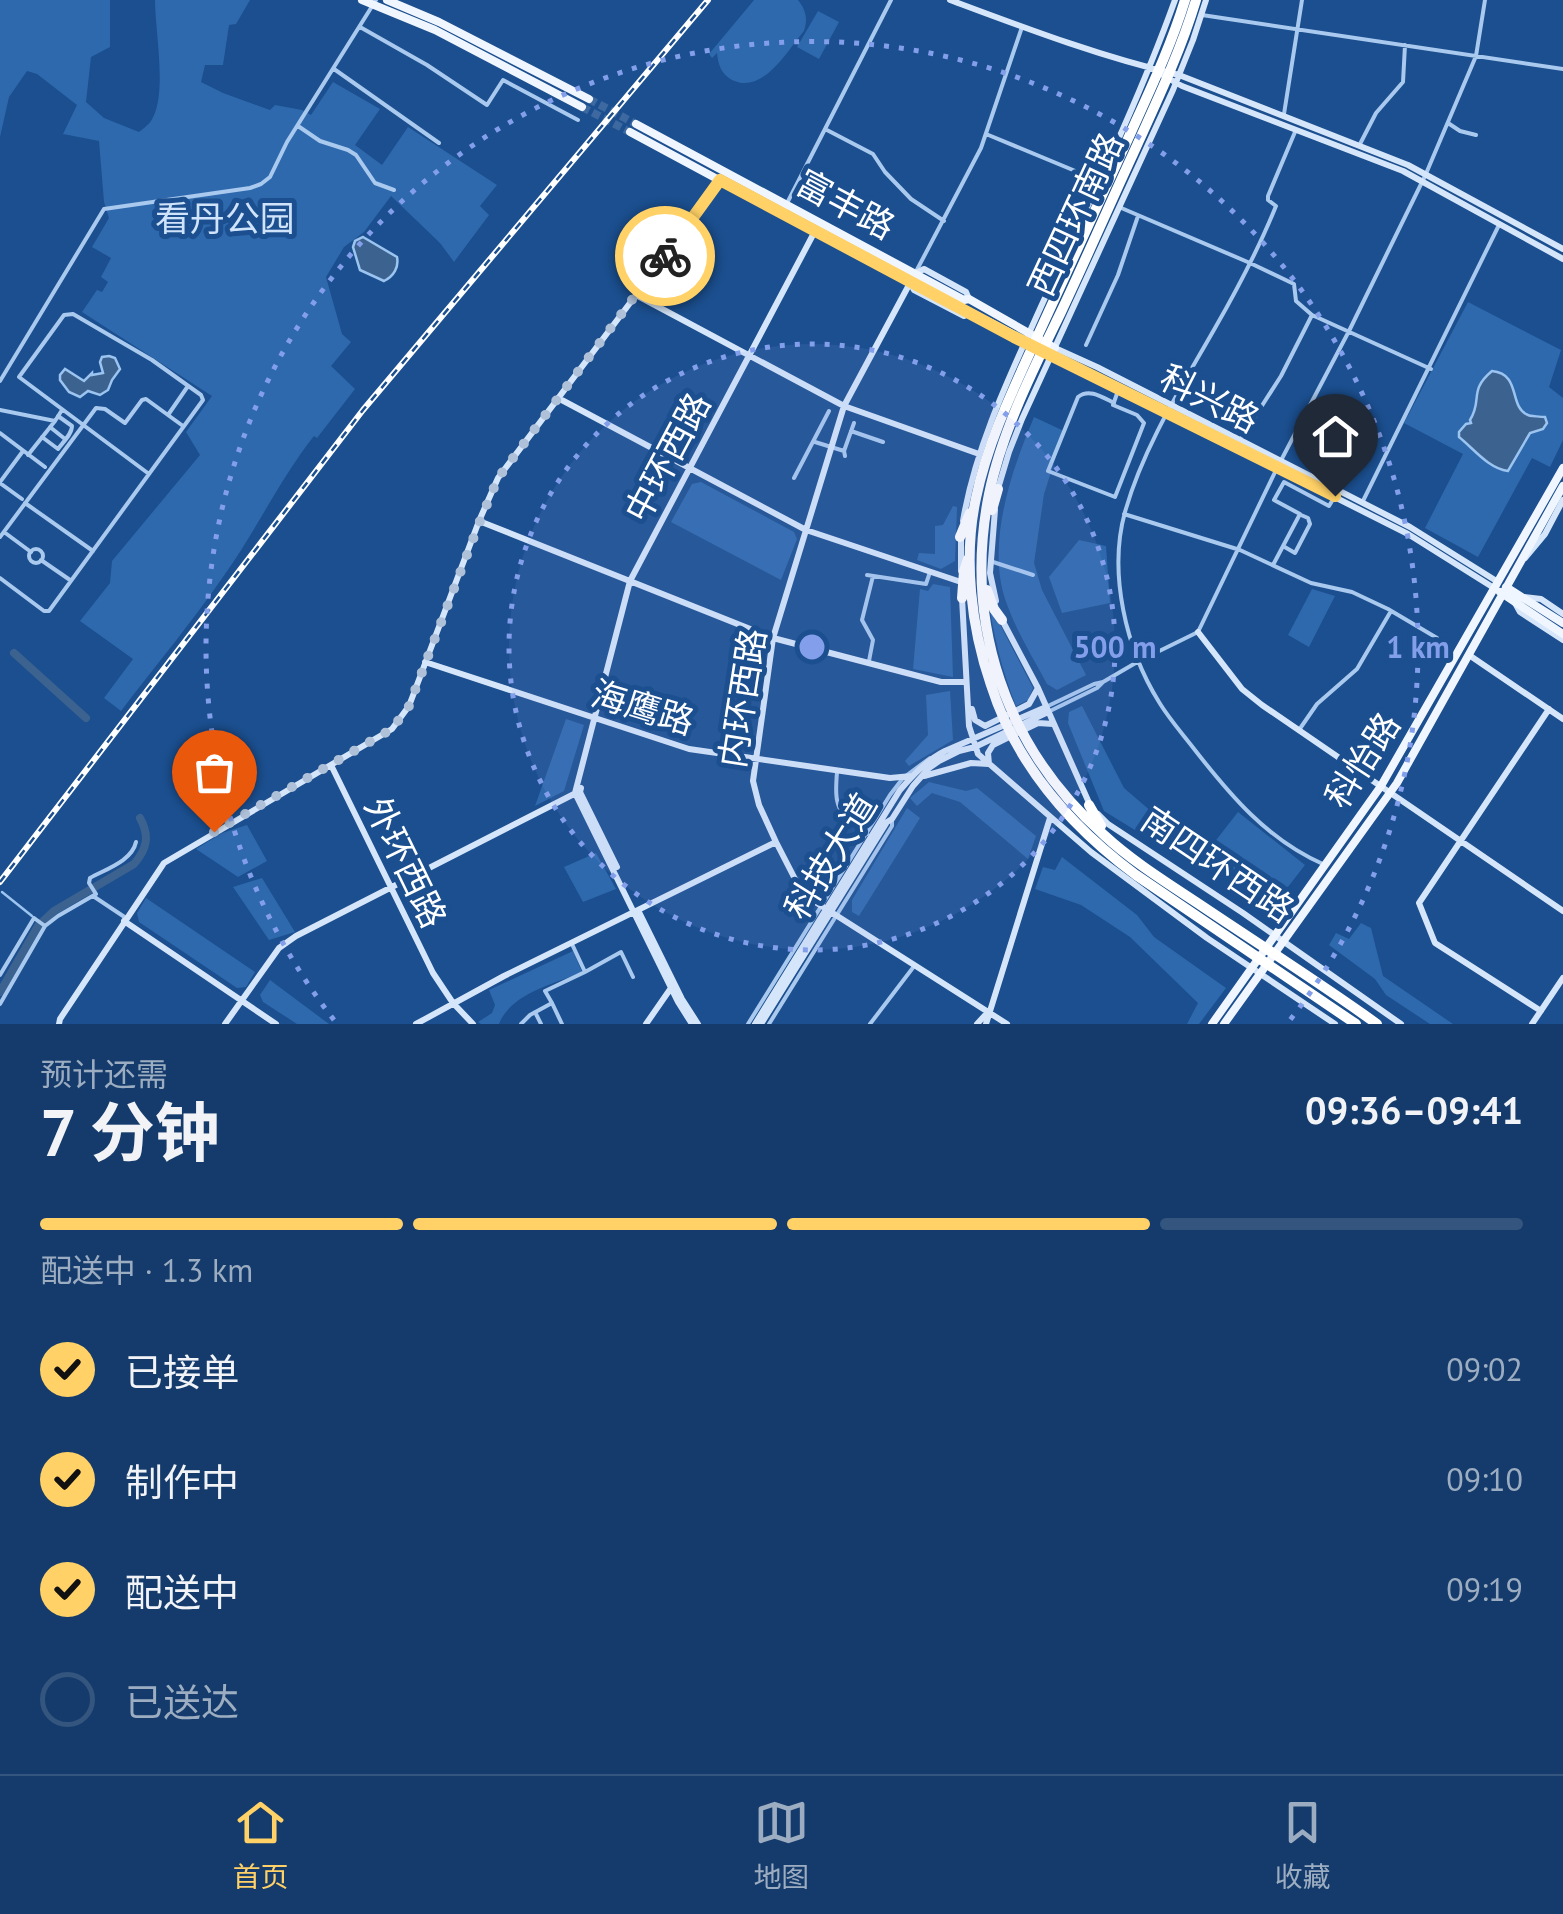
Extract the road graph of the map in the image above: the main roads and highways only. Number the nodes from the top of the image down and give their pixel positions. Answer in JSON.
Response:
{"nodes":[{"id":1,"x":362,"y":0,"type":"edge"},
{"id":2,"x":387,"y":0,"type":"edge"},
{"id":3,"x":1185,"y":0,"type":"edge"},
{"id":4,"x":1196,"y":0,"type":"edge"},
{"id":5,"x":375,"y":2,"type":"edge"},
{"id":6,"x":590,"y":99,"type":"tunnel mouth"},
{"id":7,"x":582,"y":107,"type":"tunnel mouth"},
{"id":8,"x":633,"y":128,"type":"tunnel mouth"},
{"id":9,"x":784,"y":209,"type":"junction"},
{"id":10,"x":1015,"y":400,"type":"junction"},
{"id":11,"x":1563,"y":468,"type":"edge"},
{"id":12,"x":1563,"y":486,"type":"edge"},
{"id":13,"x":998,"y":490,"type":"road end"},
{"id":14,"x":976,"y":498,"type":"junction"},
{"id":15,"x":960,"y":537,"type":"road end"},
{"id":16,"x":976,"y":552,"type":"junction"},
{"id":17,"x":981,"y":573,"type":"junction"},
{"id":18,"x":1501,"y":588,"type":"junction"},
{"id":19,"x":962,"y":598,"type":"road end"},
{"id":20,"x":1518,"y":599,"type":"junction"},
{"id":21,"x":1002,"y":620,"type":"road end"},
{"id":22,"x":1563,"y":623,"type":"edge"},
{"id":23,"x":1563,"y":637,"type":"edge"},
{"id":24,"x":1003,"y":706,"type":"junction"},
{"id":25,"x":1021,"y":742,"type":"junction"},
{"id":26,"x":1089,"y":805,"type":"road end"},
{"id":27,"x":1099,"y":846,"type":"junction"},
{"id":28,"x":1121,"y":850,"type":"junction"},
{"id":29,"x":1122,"y":874,"type":"road end"},
{"id":30,"x":1175,"y":894,"type":"junction"},
{"id":31,"x":1279,"y":938,"type":"junction"},
{"id":32,"x":1256,"y":971,"type":"junction"},
{"id":33,"x":1375,"y":1022,"type":"edge"},
{"id":34,"x":1212,"y":1024,"type":"edge"},
{"id":35,"x":1224,"y":1024,"type":"edge"},
{"id":36,"x":1356,"y":1024,"type":"edge"}],
"edges":[{"from":1,"to":5,"type":"main road"},
{"from":2,"to":6,"type":"main road"},
{"from":3,"to":10,"type":"highway","name":"西四环南路"},
{"from":4,"to":10,"type":"highway","name":"西四环南路"},
{"from":5,"to":7,"type":"main road"},
{"from":8,"to":9,"type":"main road","name":"富丰路"},
{"from":9,"to":9,"type":"main road","name":"富丰路"},
{"from":10,"to":14,"type":"highway","name":"西四环南路"},
{"from":10,"to":16,"type":"highway","name":"西四环南路"},
{"from":11,"to":18,"type":"main road","name":"科怡路"},
{"from":12,"to":18,"type":"main road","name":"科怡路"},
{"from":13,"to":16,"type":"highway"},
{"from":14,"to":15,"type":"highway"},
{"from":14,"to":16,"type":"highway","name":"西四环南路"},
{"from":16,"to":17,"type":"highway","name":"西四环南路"},
{"from":16,"to":19,"type":"highway"},
{"from":16,"to":24,"type":"highway","name":"西四环南路"},
{"from":17,"to":21,"type":"highway"},
{"from":17,"to":24,"type":"highway","name":"西四环南路"},
{"from":18,"to":20,"type":"main road"},
{"from":18,"to":31,"type":"main road","name":"科怡路"},
{"from":18,"to":31,"type":"main road","name":"科怡路"},
{"from":20,"to":22,"type":"main road"},
{"from":20,"to":23,"type":"main road"},
{"from":24,"to":25,"type":"highway","name":"西四环南路"},
{"from":25,"to":27,"type":"highway","name":"南四环西路"},
{"from":25,"to":28,"type":"highway"},
{"from":26,"to":28,"type":"highway"},
{"from":27,"to":29,"type":"highway"},
{"from":27,"to":30,"type":"highway","name":"南四环西路"},
{"from":28,"to":30,"type":"highway"},
{"from":30,"to":33,"type":"highway"},
{"from":30,"to":36,"type":"highway"},
{"from":31,"to":32,"type":"main road","name":"科怡路"},
{"from":32,"to":34,"type":"main road"},
{"from":32,"to":35,"type":"main road"}]}
